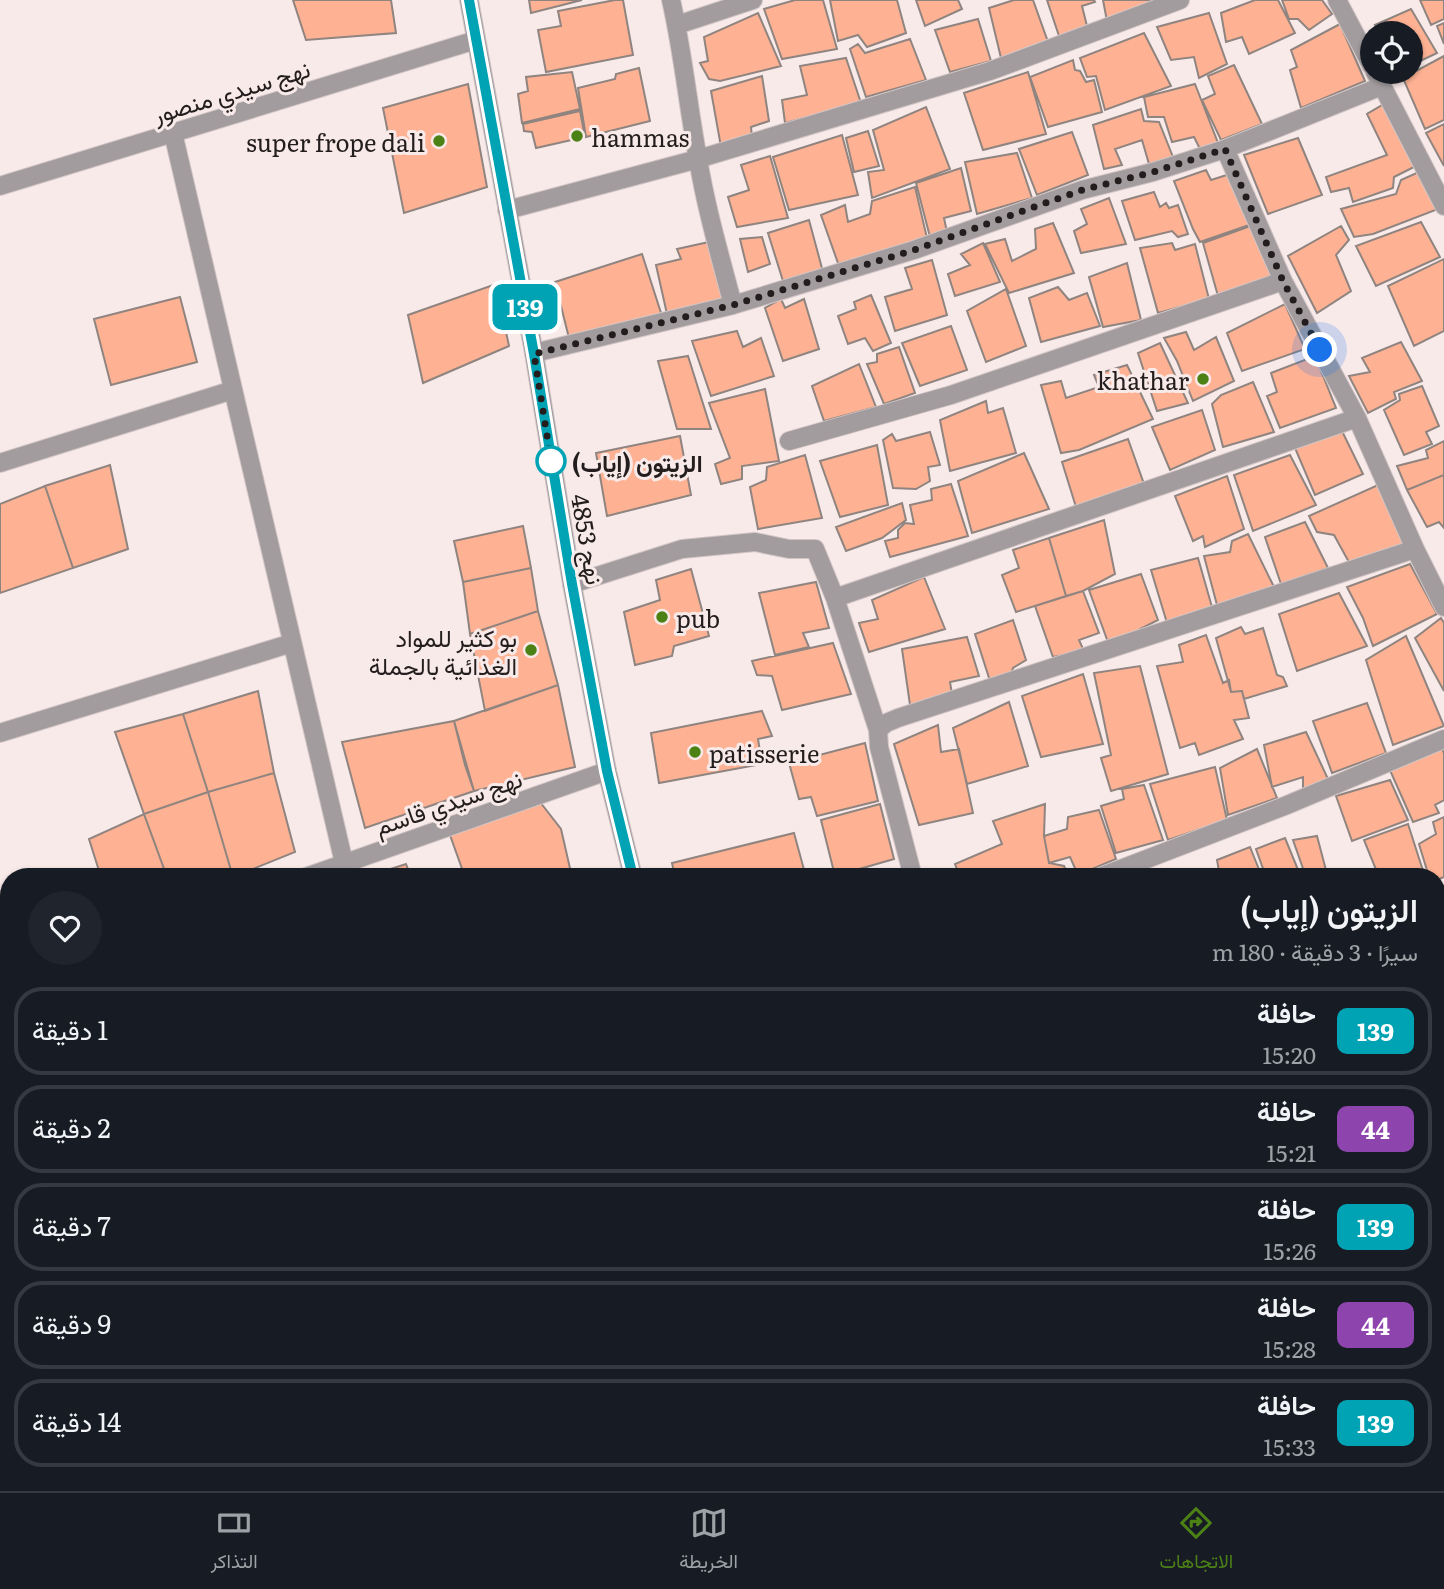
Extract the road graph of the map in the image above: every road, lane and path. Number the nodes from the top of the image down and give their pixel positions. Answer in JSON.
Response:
{"nodes":[{"id":1,"x":469,"y":0,"type":"edge"},
{"id":2,"x":671,"y":0,"type":"edge"},
{"id":3,"x":752,"y":0,"type":"edge"},
{"id":4,"x":1180,"y":0,"type":"edge"},
{"id":5,"x":1337,"y":0,"type":"edge"},
{"id":6,"x":677,"y":25,"type":"junction"},
{"id":7,"x":476,"y":40,"type":"junction"},
{"id":8,"x":1360,"y":43,"type":"edge"},
{"id":9,"x":1368,"y":84,"type":"edge"},
{"id":10,"x":1382,"y":84,"type":"edge"},
{"id":11,"x":173,"y":133,"type":"junction"},
{"id":12,"x":1225,"y":149,"type":"junction"},
{"id":13,"x":698,"y":159,"type":"junction"},
{"id":14,"x":0,"y":186,"type":"edge"},
{"id":15,"x":1444,"y":206,"type":"edge"},
{"id":16,"x":508,"y":210,"type":"junction"},
{"id":17,"x":1283,"y":281,"type":"junction"},
{"id":18,"x":733,"y":305,"type":"junction"},
{"id":19,"x":534,"y":354,"type":"junction"},
{"id":20,"x":233,"y":390,"type":"junction"},
{"id":21,"x":1357,"y":418,"type":"junction"},
{"id":22,"x":789,"y":441,"type":"dead end"},
{"id":23,"x":0,"y":463,"type":"edge"},
{"id":24,"x":1415,"y":549,"type":"junction"},
{"id":25,"x":572,"y":584,"type":"junction"},
{"id":26,"x":835,"y":598,"type":"junction"},
{"id":27,"x":1444,"y":607,"type":"edge"},
{"id":28,"x":292,"y":643,"type":"junction"},
{"id":29,"x":878,"y":730,"type":"junction"},
{"id":30,"x":0,"y":733,"type":"edge"},
{"id":31,"x":1444,"y":739,"type":"edge"},
{"id":32,"x":607,"y":771,"type":"junction"},
{"id":33,"x":344,"y":863,"type":"junction"},
{"id":34,"x":330,"y":868,"type":"edge"},
{"id":35,"x":631,"y":868,"type":"edge"},
{"id":36,"x":911,"y":868,"type":"edge"},
{"id":37,"x":1123,"y":868,"type":"edge"}],
"edges":[{"from":1,"to":7,"type":"street","name":"نهج 4853"},
{"from":2,"to":6,"type":"street"},
{"from":3,"to":6,"type":"street"},
{"from":4,"to":13,"type":"street"},
{"from":5,"to":8,"type":"street"},
{"from":6,"to":13,"type":"street"},
{"from":7,"to":11,"type":"street","name":"نهج سيدي منصور"},
{"from":7,"to":16,"type":"street","name":"نهج 4853"},
{"from":9,"to":12,"type":"street"},
{"from":10,"to":15,"type":"street"},
{"from":11,"to":14,"type":"street","name":"نهج سيدي منصور"},
{"from":11,"to":20,"type":"street"},
{"from":12,"to":17,"type":"street"},
{"from":12,"to":18,"type":"street"},
{"from":13,"to":16,"type":"street"},
{"from":13,"to":18,"type":"street"},
{"from":16,"to":19,"type":"street","name":"نهج 4853"},
{"from":17,"to":21,"type":"street"},
{"from":17,"to":22,"type":"street"},
{"from":18,"to":19,"type":"street"},
{"from":19,"to":25,"type":"street","name":"نهج 4853"},
{"from":20,"to":23,"type":"street"},
{"from":20,"to":28,"type":"street"},
{"from":21,"to":24,"type":"street"},
{"from":21,"to":26,"type":"street"},
{"from":24,"to":27,"type":"street"},
{"from":24,"to":29,"type":"street"},
{"from":25,"to":26,"type":"street"},
{"from":25,"to":32,"type":"street","name":"نهج 4853"},
{"from":26,"to":29,"type":"street"},
{"from":28,"to":30,"type":"street"},
{"from":28,"to":33,"type":"street"},
{"from":29,"to":36,"type":"street"},
{"from":31,"to":37,"type":"street"},
{"from":32,"to":33,"type":"street","name":"نهج سيدي قاسم"},
{"from":32,"to":35,"type":"street","name":"نهج 4853"},
{"from":33,"to":34,"type":"street","name":"نهج سيدي قاسم"}]}
